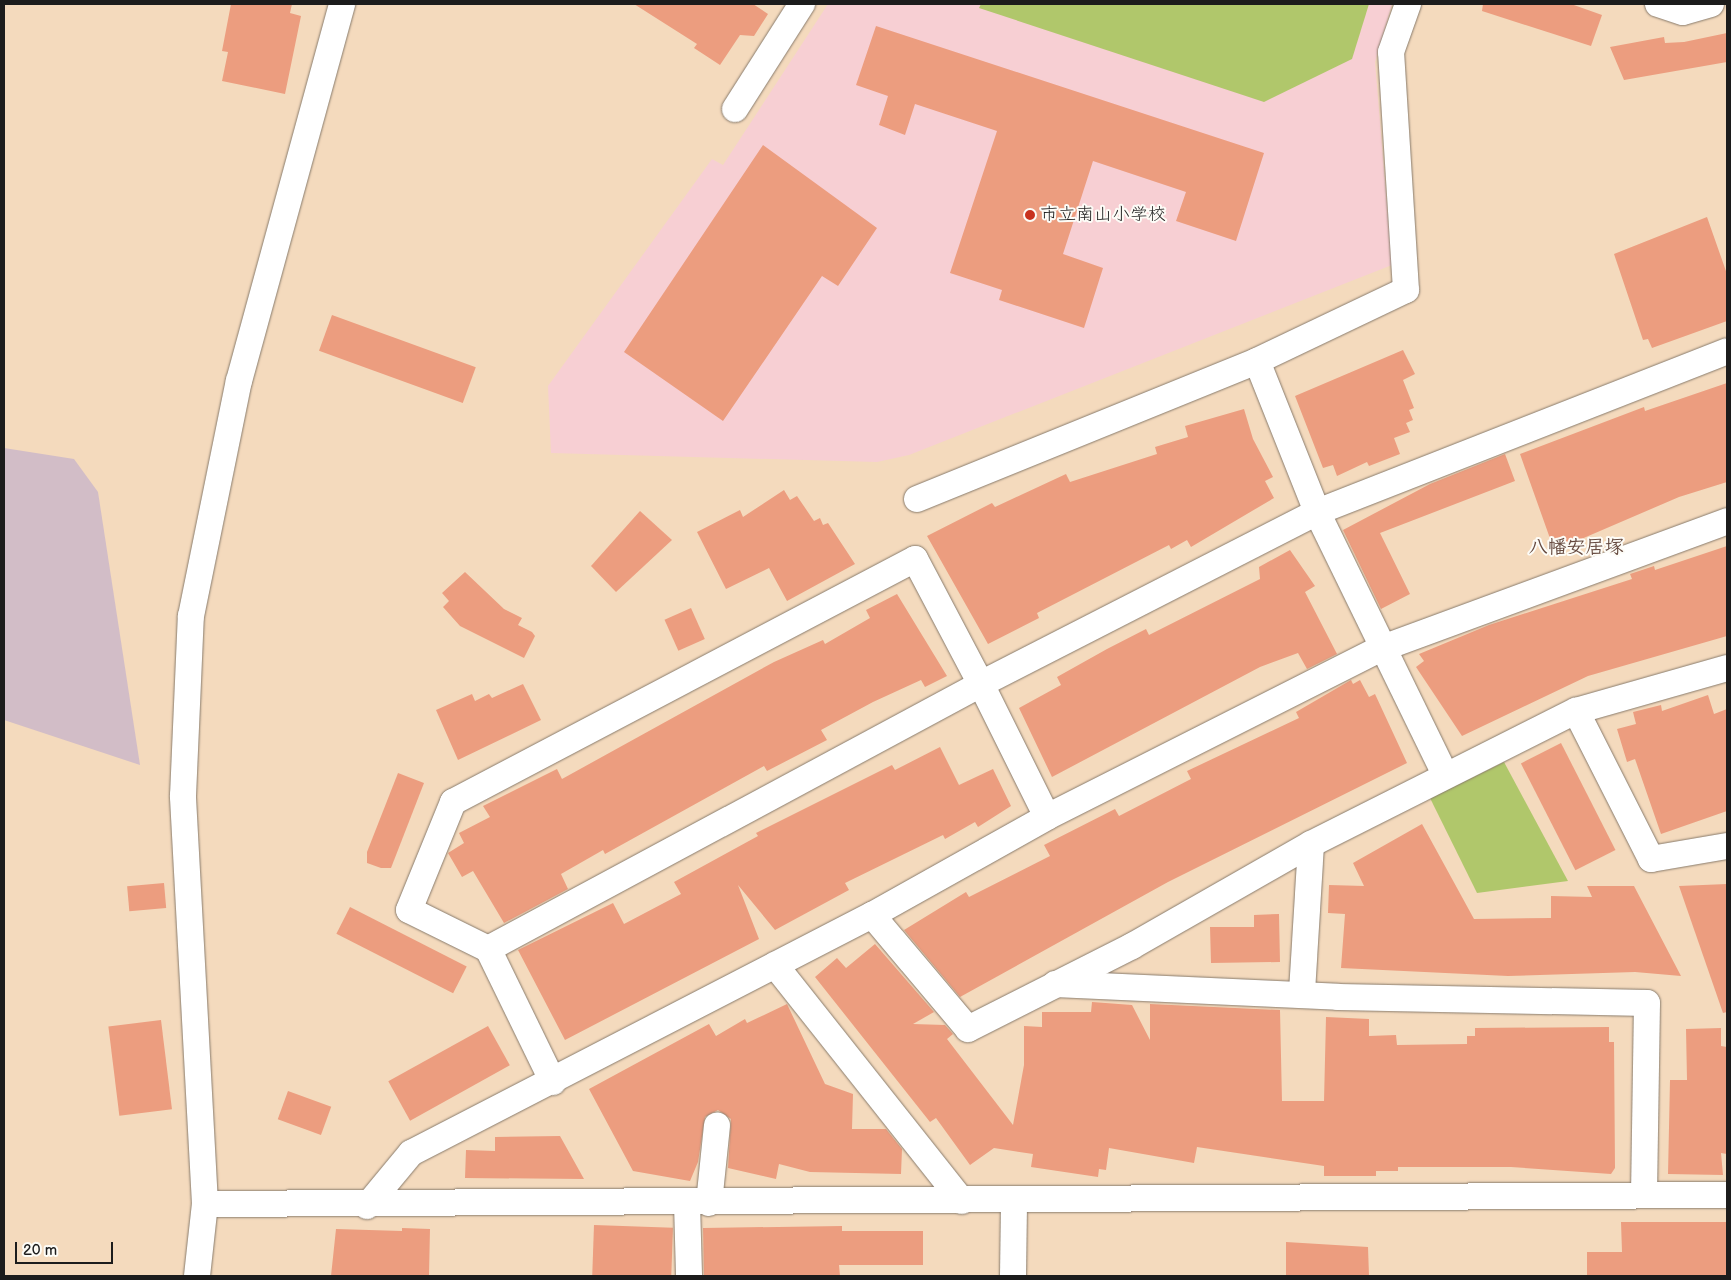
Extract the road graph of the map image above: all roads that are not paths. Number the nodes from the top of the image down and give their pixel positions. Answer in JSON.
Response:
{"nodes":[{"id":1,"x":342,"y":4,"type":"edge"},
{"id":2,"x":802,"y":4,"type":"edge"},
{"id":3,"x":1408,"y":4,"type":"edge"},
{"id":4,"x":1658,"y":4,"type":"edge"},
{"id":5,"x":1711,"y":4,"type":"edge"},
{"id":6,"x":734,"y":109,"type":"dead end"},
{"id":7,"x":1727,"y":351,"type":"edge"},
{"id":8,"x":1257,"y":362,"type":"junction"},
{"id":9,"x":917,"y":499,"type":"dead end"},
{"id":10,"x":1317,"y":512,"type":"junction"},
{"id":11,"x":1727,"y":521,"type":"edge"},
{"id":12,"x":1380,"y":650,"type":"junction"},
{"id":13,"x":1727,"y":668,"type":"edge"},
{"id":14,"x":981,"y":684,"type":"junction"},
{"id":15,"x":1576,"y":711,"type":"junction"},
{"id":16,"x":1444,"y":774,"type":"junction"},
{"id":17,"x":1047,"y":817,"type":"junction"},
{"id":18,"x":1311,"y":844,"type":"junction"},
{"id":19,"x":1727,"y":846,"type":"edge"},
{"id":20,"x":872,"y":915,"type":"junction"},
{"id":21,"x":488,"y":949,"type":"junction"},
{"id":22,"x":775,"y":965,"type":"junction"},
{"id":23,"x":1052,"y":984,"type":"junction"},
{"id":24,"x":1302,"y":992,"type":"junction"},
{"id":25,"x":553,"y":1082,"type":"junction"},
{"id":26,"x":717,"y":1125,"type":"dead end"},
{"id":27,"x":1644,"y":1194,"type":"junction"},
{"id":28,"x":1727,"y":1195,"type":"edge"},
{"id":29,"x":962,"y":1201,"type":"junction"},
{"id":30,"x":1014,"y":1201,"type":"junction"},
{"id":31,"x":698,"y":1203,"type":"junction"},
{"id":32,"x":205,"y":1204,"type":"junction"},
{"id":33,"x":367,"y":1206,"type":"junction"},
{"id":34,"x":197,"y":1276,"type":"edge"},
{"id":35,"x":689,"y":1276,"type":"edge"},
{"id":36,"x":1013,"y":1276,"type":"edge"}],
"edges":[{"from":1,"to":32,"type":"street"},
{"from":2,"to":6,"type":"street"},
{"from":3,"to":8,"type":"street"},
{"from":4,"to":5,"type":"street"},
{"from":7,"to":10,"type":"street"},
{"from":8,"to":9,"type":"street"},
{"from":8,"to":10,"type":"street"},
{"from":10,"to":12,"type":"street"},
{"from":10,"to":14,"type":"street"},
{"from":11,"to":12,"type":"street"},
{"from":12,"to":16,"type":"street"},
{"from":12,"to":17,"type":"street"},
{"from":13,"to":15,"type":"street"},
{"from":14,"to":17,"type":"street"},
{"from":14,"to":21,"type":"street"},
{"from":14,"to":21,"type":"street"},
{"from":15,"to":16,"type":"street"},
{"from":15,"to":19,"type":"street"},
{"from":16,"to":18,"type":"street"},
{"from":17,"to":20,"type":"street"},
{"from":18,"to":23,"type":"street"},
{"from":18,"to":24,"type":"street"},
{"from":20,"to":22,"type":"street"},
{"from":20,"to":23,"type":"street"},
{"from":21,"to":25,"type":"street"},
{"from":22,"to":25,"type":"street"},
{"from":22,"to":29,"type":"street"},
{"from":23,"to":24,"type":"street"},
{"from":24,"to":27,"type":"street"},
{"from":25,"to":33,"type":"street"},
{"from":26,"to":31,"type":"street"},
{"from":27,"to":28,"type":"street"},
{"from":27,"to":30,"type":"street"},
{"from":29,"to":30,"type":"street"},
{"from":29,"to":31,"type":"street"},
{"from":30,"to":36,"type":"street"},
{"from":31,"to":33,"type":"street"},
{"from":31,"to":35,"type":"street"},
{"from":32,"to":33,"type":"street"},
{"from":32,"to":34,"type":"street"}]}
